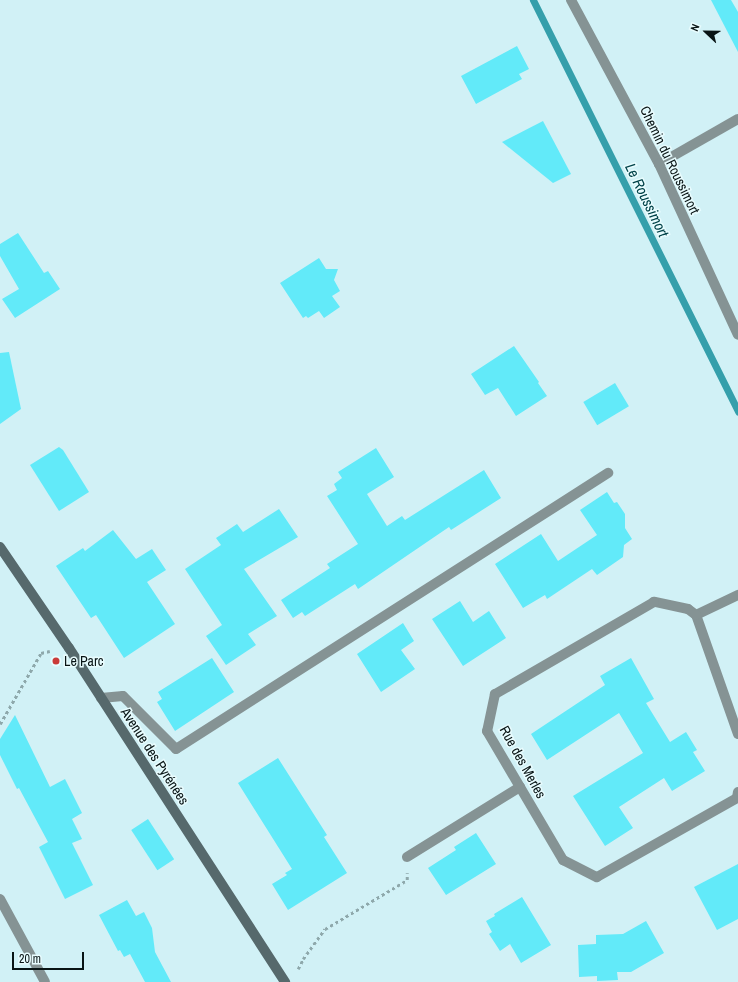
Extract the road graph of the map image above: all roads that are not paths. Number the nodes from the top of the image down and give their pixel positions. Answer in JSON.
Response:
{"nodes":[{"id":1,"x":571,"y":0,"type":"edge"},
{"id":2,"x":738,"y":119,"type":"edge"},
{"id":3,"x":659,"y":164,"type":"junction"},
{"id":4,"x":738,"y":335,"type":"edge"},
{"id":5,"x":608,"y":473,"type":"dead end"},
{"id":6,"x":0,"y":547,"type":"edge"},
{"id":7,"x":738,"y":595,"type":"edge"},
{"id":8,"x":696,"y":615,"type":"junction"},
{"id":9,"x":101,"y":698,"type":"junction"},
{"id":10,"x":738,"y":734,"type":"edge"},
{"id":11,"x":520,"y":787,"type":"junction"},
{"id":12,"x":738,"y":792,"type":"edge"},
{"id":13,"x":407,"y":857,"type":"road end"},
{"id":14,"x":0,"y":899,"type":"edge"},
{"id":15,"x":285,"y":981,"type":"edge"},
{"id":16,"x":45,"y":982,"type":"edge"}],
"edges":[{"from":1,"to":3,"type":"street","name":"Chemin du Roussimort"},
{"from":2,"to":3,"type":"street"},
{"from":3,"to":4,"type":"street","name":"Chemin du Roussimort"},
{"from":5,"to":9,"type":"street"},
{"from":6,"to":9,"type":"main road","name":"Avenue des Pyrénées"},
{"from":7,"to":8,"type":"street"},
{"from":8,"to":10,"type":"street"},
{"from":8,"to":11,"type":"street","name":"Rue des Merles"},
{"from":9,"to":15,"type":"main road","name":"Avenue des Pyrénées"},
{"from":11,"to":12,"type":"street","name":"Rue des Merles"},
{"from":11,"to":13,"type":"street"},
{"from":14,"to":16,"type":"street"}]}
